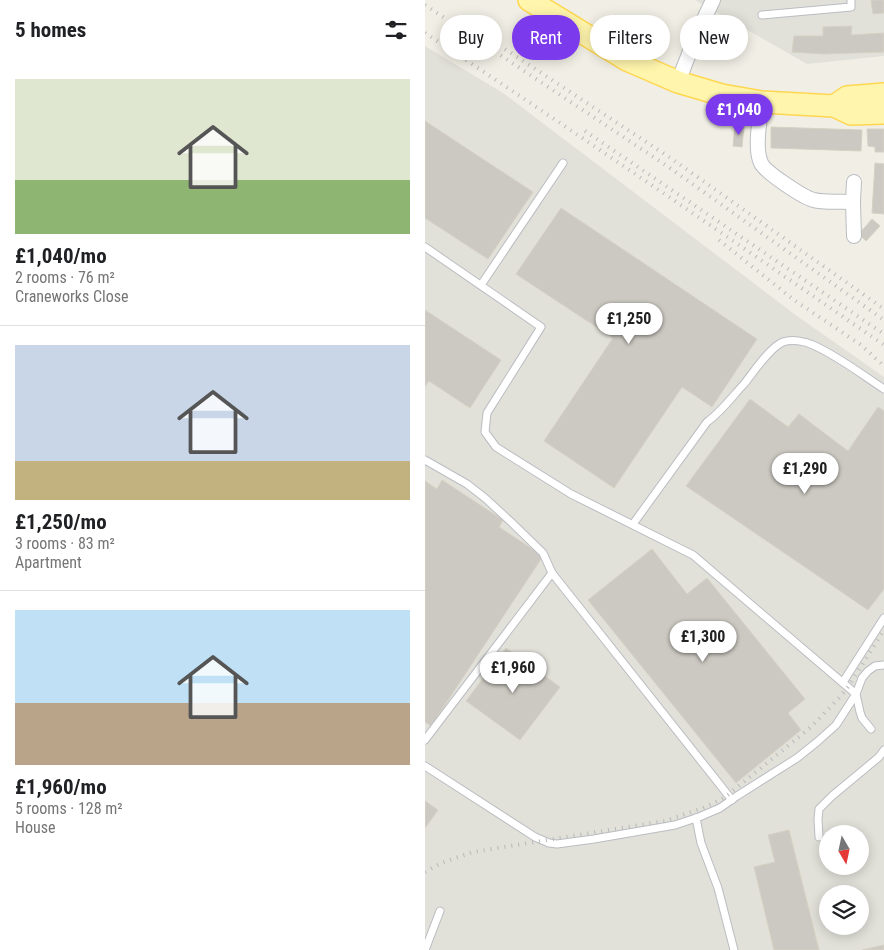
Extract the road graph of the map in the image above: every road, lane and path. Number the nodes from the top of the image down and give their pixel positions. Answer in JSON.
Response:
{"nodes":[{"id":1,"x":529,"y":0,"type":"edge"},
{"id":2,"x":713,"y":0,"type":"edge"},
{"id":3,"x":851,"y":0,"type":"edge"},
{"id":4,"x":762,"y":15,"type":"dead end"},
{"id":5,"x":678,"y":82,"type":"junction"},
{"id":6,"x":884,"y":98,"type":"edge"},
{"id":7,"x":762,"y":102,"type":"junction"},
{"id":8,"x":563,"y":163,"type":"dead end"},
{"id":9,"x":854,"y":182,"type":"dead end"},
{"id":10,"x":853,"y":202,"type":"junction"},
{"id":11,"x":854,"y":236,"type":"dead end"},
{"id":12,"x":425,"y":247,"type":"edge"},
{"id":13,"x":481,"y":285,"type":"junction"},
{"id":14,"x":884,"y":389,"type":"edge"},
{"id":15,"x":425,"y":460,"type":"edge"},
{"id":16,"x":633,"y":524,"type":"junction"},
{"id":17,"x":552,"y":574,"type":"junction"},
{"id":18,"x":884,"y":618,"type":"edge"},
{"id":19,"x":884,"y":665,"type":"edge"},
{"id":20,"x":843,"y":682,"type":"junction"},
{"id":21,"x":856,"y":694,"type":"junction"},
{"id":22,"x":871,"y":729,"type":"dead end"},
{"id":23,"x":425,"y":740,"type":"edge"},
{"id":24,"x":884,"y":750,"type":"edge"},
{"id":25,"x":425,"y":766,"type":"edge"},
{"id":26,"x":732,"y":800,"type":"junction"},
{"id":27,"x":696,"y":818,"type":"junction"},
{"id":28,"x":819,"y":837,"type":"dead end"},
{"id":29,"x":440,"y":911,"type":"dead end"},
{"id":30,"x":425,"y":950,"type":"edge"},
{"id":31,"x":733,"y":950,"type":"edge"}],
"edges":[{"from":1,"to":5,"type":"main road"},
{"from":2,"to":5,"type":"street"},
{"from":3,"to":4,"type":"lane"},
{"from":5,"to":7,"type":"main road"},
{"from":6,"to":7,"type":"main road"},
{"from":7,"to":10,"type":"street"},
{"from":8,"to":13,"type":"lane"},
{"from":9,"to":10,"type":"street"},
{"from":10,"to":11,"type":"street"},
{"from":12,"to":13,"type":"lane"},
{"from":13,"to":16,"type":"lane"},
{"from":14,"to":16,"type":"lane"},
{"from":15,"to":17,"type":"lane"},
{"from":16,"to":20,"type":"lane"},
{"from":17,"to":23,"type":"lane"},
{"from":17,"to":26,"type":"lane"},
{"from":18,"to":20,"type":"lane"},
{"from":19,"to":21,"type":"lane"},
{"from":20,"to":21,"type":"lane"},
{"from":21,"to":22,"type":"lane"},
{"from":21,"to":26,"type":"lane"},
{"from":24,"to":28,"type":"lane"},
{"from":25,"to":27,"type":"lane"},
{"from":26,"to":27,"type":"lane"},
{"from":27,"to":31,"type":"lane"},
{"from":29,"to":30,"type":"lane"}]}
